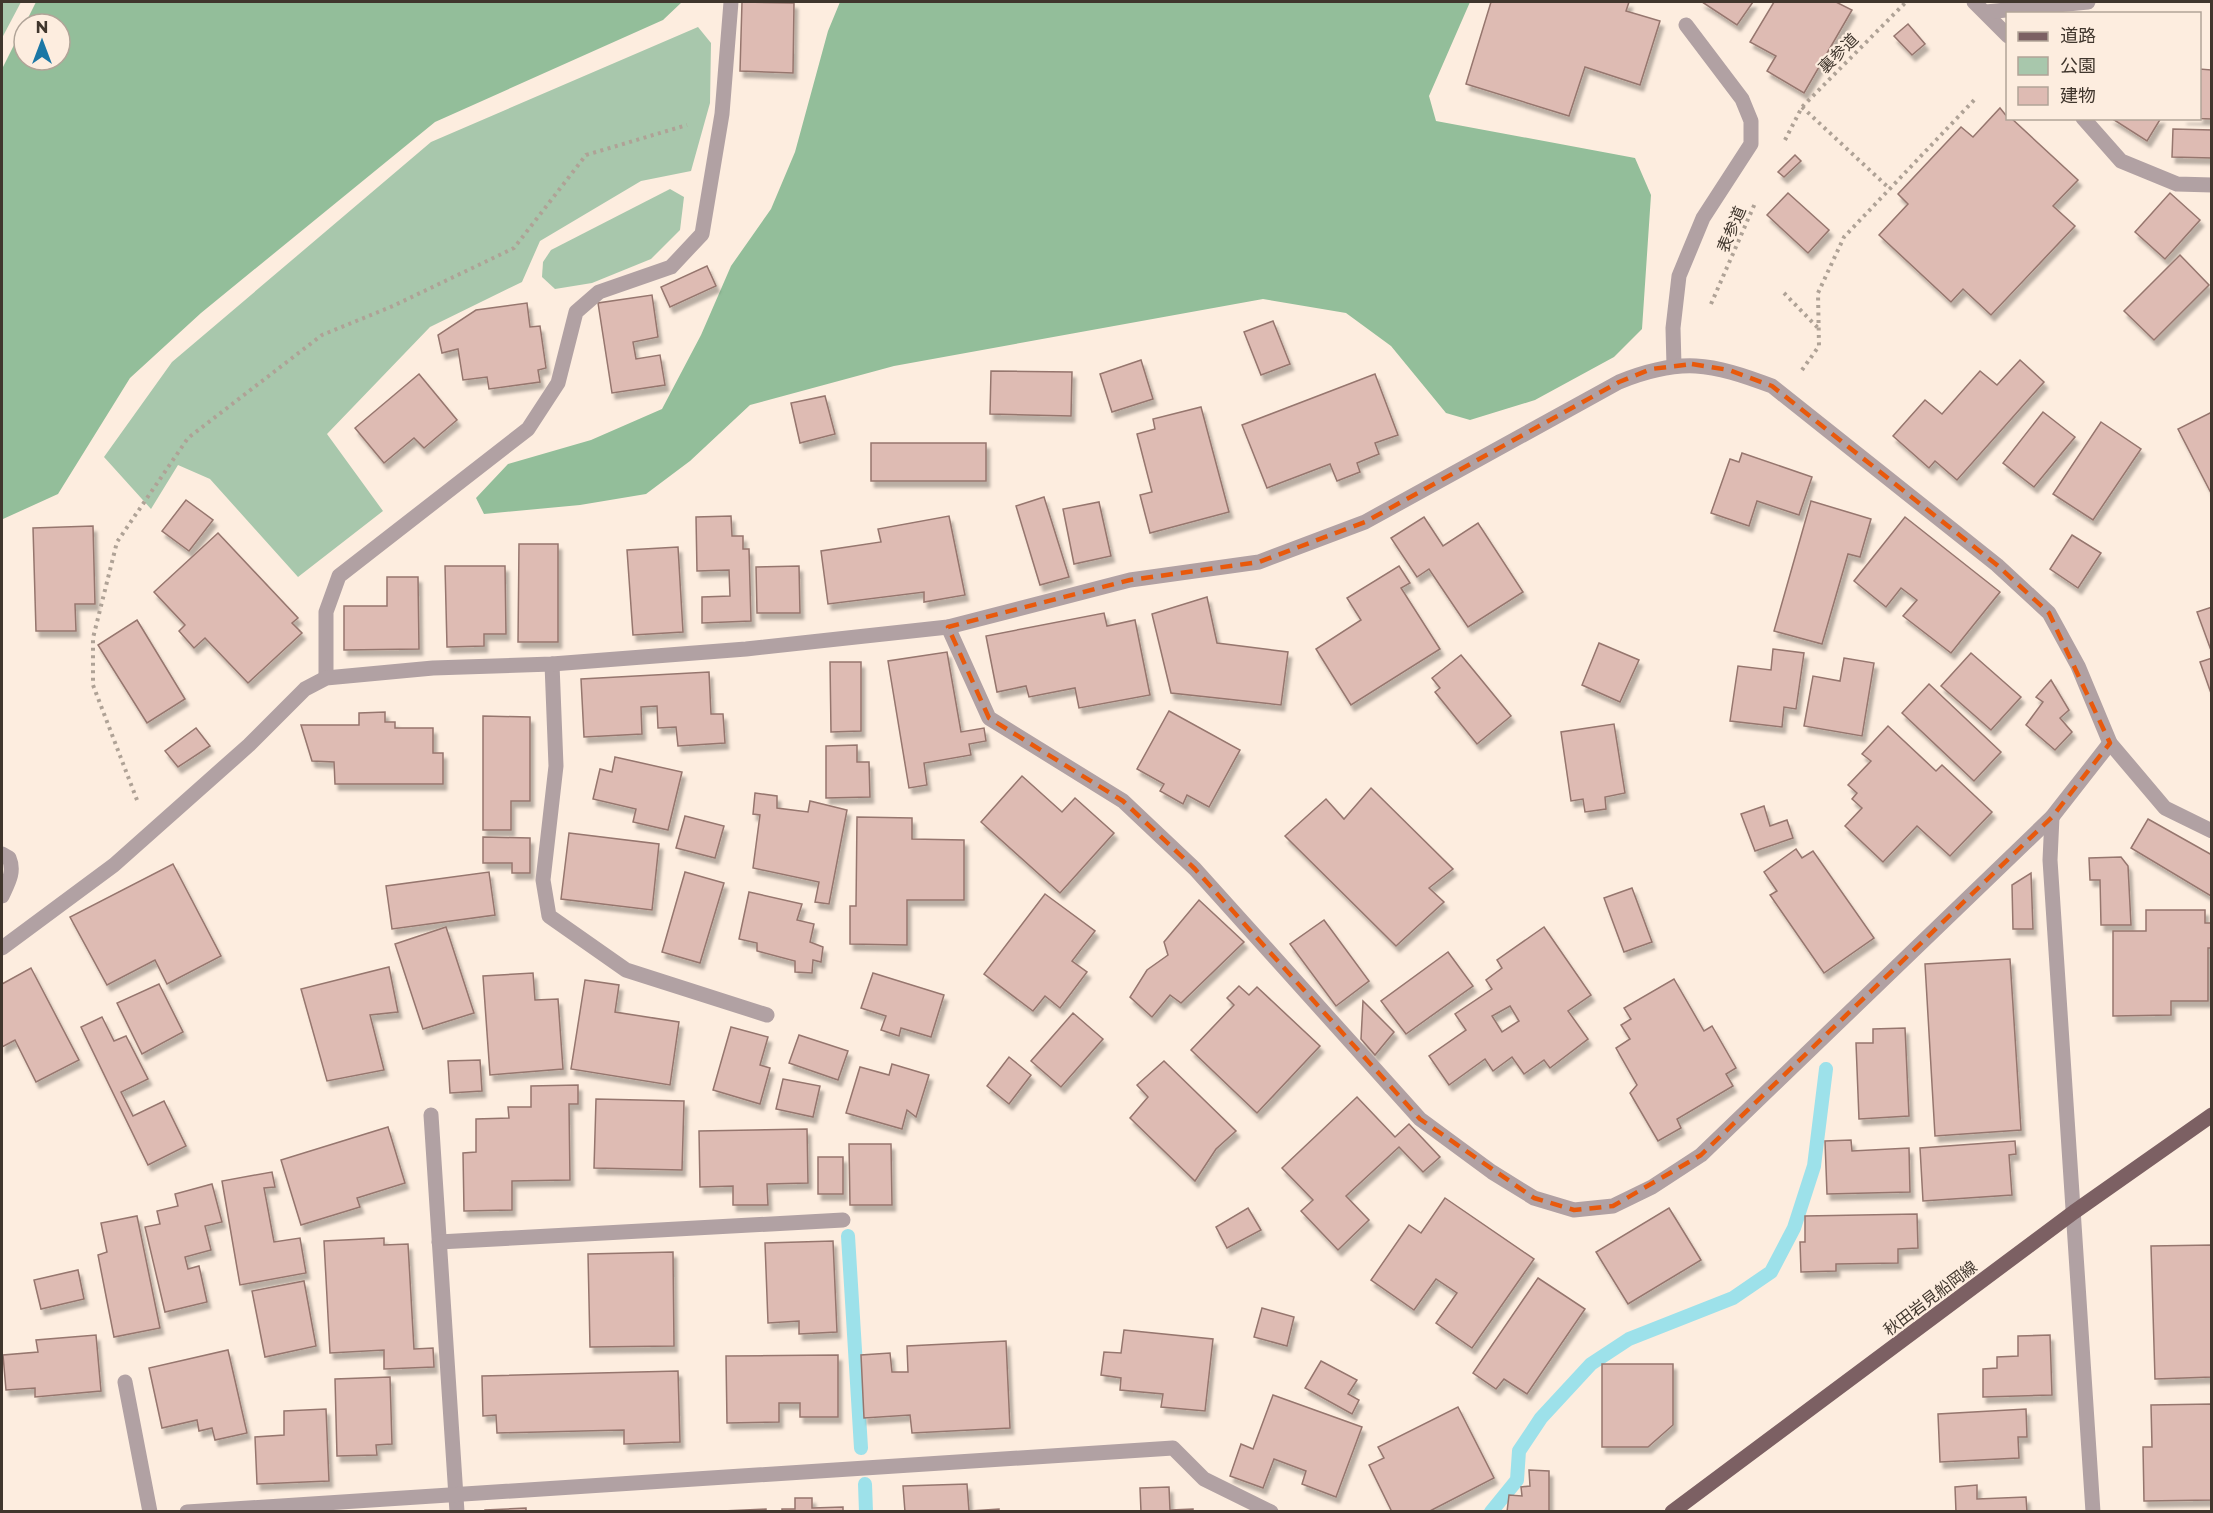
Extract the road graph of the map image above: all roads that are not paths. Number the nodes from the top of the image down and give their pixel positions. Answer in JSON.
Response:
{"nodes":[{"id":1,"x":731,"y":2,"type":"edge"},
{"id":2,"x":2088,"y":2,"type":"edge"},
{"id":3,"x":1980,"y":7,"type":"edge"},
{"id":4,"x":1686,"y":25,"type":"dead end"},
{"id":5,"x":2006,"y":35,"type":"edge"},
{"id":6,"x":2085,"y":120,"type":"edge"},
{"id":7,"x":2211,"y":185,"type":"edge"},
{"id":8,"x":1674,"y":366,"type":"junction"},
{"id":9,"x":948,"y":627,"type":"junction"},
{"id":10,"x":552,"y":664,"type":"junction"},
{"id":11,"x":326,"y":678,"type":"junction"},
{"id":12,"x":2110,"y":743,"type":"junction"},
{"id":13,"x":2052,"y":817,"type":"junction"},
{"id":14,"x":2211,"y":831,"type":"edge"},
{"id":15,"x":2,"y":854,"type":"edge"},
{"id":16,"x":2,"y":896,"type":"edge"},
{"id":17,"x":2,"y":948,"type":"edge"},
{"id":18,"x":767,"y":1015,"type":"dead end"},
{"id":19,"x":431,"y":1115,"type":"dead end"},
{"id":20,"x":2211,"y":1115,"type":"edge"},
{"id":21,"x":2074,"y":1212,"type":"junction"},
{"id":22,"x":843,"y":1220,"type":"dead end"},
{"id":23,"x":439,"y":1242,"type":"junction"},
{"id":24,"x":125,"y":1382,"type":"dead end"},
{"id":25,"x":456,"y":1493,"type":"junction"},
{"id":26,"x":150,"y":1512,"type":"edge"},
{"id":27,"x":188,"y":1512,"type":"edge"},
{"id":28,"x":457,"y":1512,"type":"edge"},
{"id":29,"x":1271,"y":1512,"type":"edge"},
{"id":30,"x":1672,"y":1512,"type":"edge"},
{"id":31,"x":2093,"y":1512,"type":"edge"}],
"edges":[{"from":1,"to":11,"type":"street"},
{"from":2,"to":3,"type":"street"},
{"from":3,"to":5,"type":"street"},
{"from":4,"to":8,"type":"street"},
{"from":6,"to":7,"type":"street"},
{"from":8,"to":9,"type":"street"},
{"from":8,"to":12,"type":"street"},
{"from":9,"to":10,"type":"street"},
{"from":9,"to":13,"type":"street"},
{"from":10,"to":11,"type":"street"},
{"from":10,"to":18,"type":"street"},
{"from":11,"to":17,"type":"street"},
{"from":12,"to":13,"type":"street"},
{"from":12,"to":14,"type":"street"},
{"from":13,"to":21,"type":"street"},
{"from":15,"to":16,"type":"street"},
{"from":19,"to":23,"type":"street"},
{"from":20,"to":21,"type":"main road","name":"秋田岩見船岡線"},
{"from":21,"to":30,"type":"main road","name":"秋田岩見船岡線"},
{"from":21,"to":31,"type":"street"},
{"from":22,"to":23,"type":"street"},
{"from":23,"to":25,"type":"street"},
{"from":24,"to":26,"type":"street"},
{"from":25,"to":27,"type":"street"},
{"from":25,"to":28,"type":"street"},
{"from":25,"to":29,"type":"street"}]}
